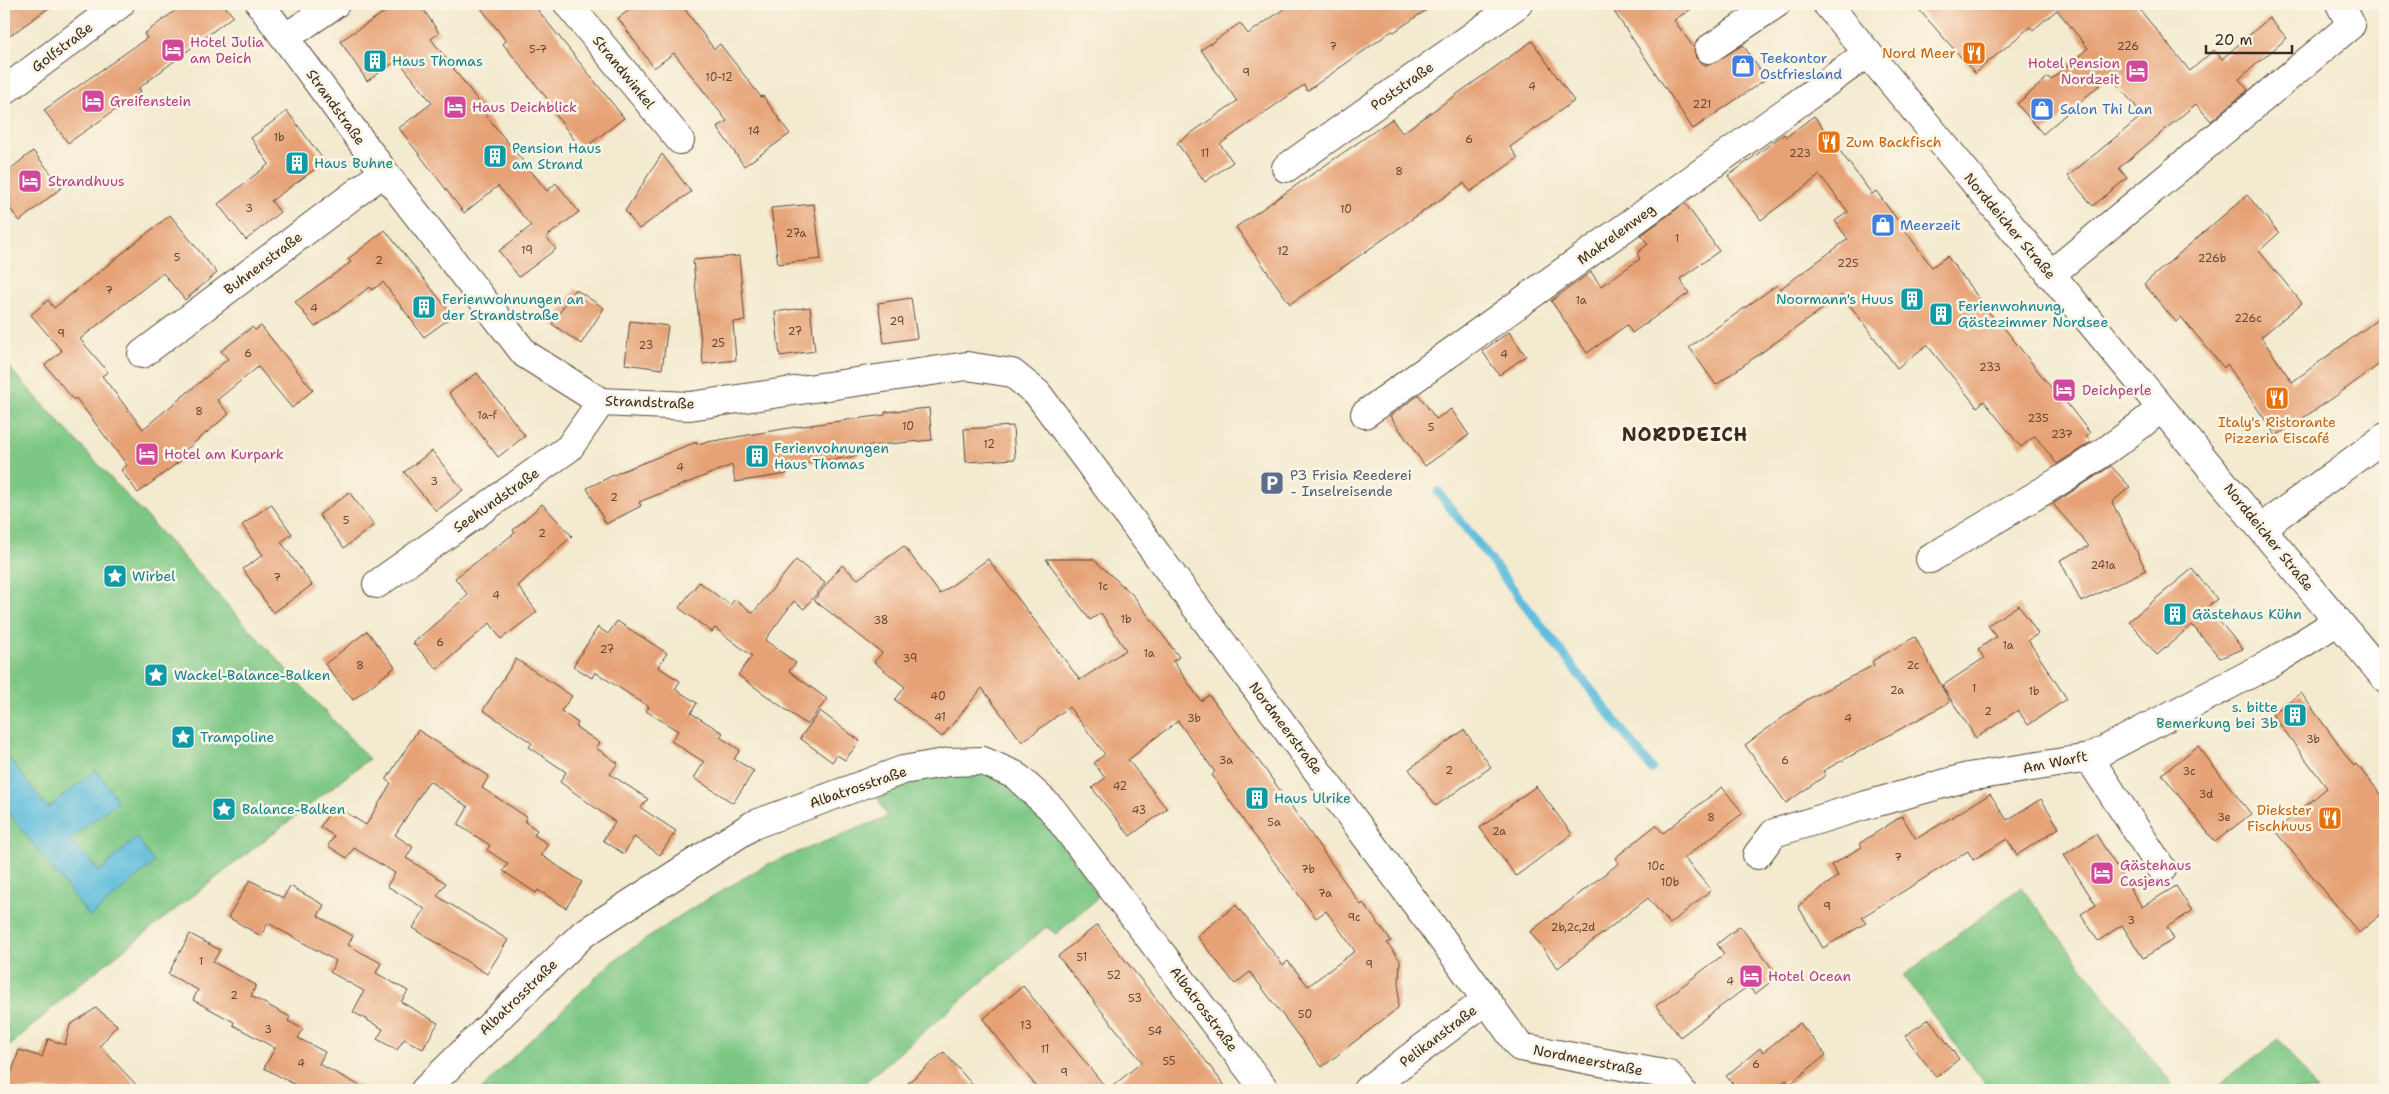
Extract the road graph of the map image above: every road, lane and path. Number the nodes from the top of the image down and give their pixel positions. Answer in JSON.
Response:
{"nodes":[{"id":1,"x":120,"y":4,"type":"edge"},
{"id":2,"x":260,"y":4,"type":"edge"},
{"id":3,"x":335,"y":4,"type":"edge"},
{"id":4,"x":568,"y":4,"type":"edge"},
{"id":5,"x":1518,"y":4,"type":"edge"},
{"id":6,"x":1776,"y":4,"type":"edge"},
{"id":7,"x":1827,"y":4,"type":"edge"},
{"id":8,"x":2340,"y":4,"type":"edge"},
{"id":9,"x":285,"y":38,"type":"junction"},
{"id":10,"x":1709,"y":48,"type":"dead end"},
{"id":11,"x":1868,"y":53,"type":"junction"},
{"id":12,"x":4,"y":91,"type":"edge"},
{"id":13,"x":680,"y":140,"type":"dead end"},
{"id":14,"x":1286,"y":168,"type":"dead end"},
{"id":15,"x":384,"y":172,"type":"junction"},
{"id":16,"x":2050,"y":275,"type":"junction"},
{"id":17,"x":142,"y":354,"type":"dead end"},
{"id":18,"x":1038,"y":394,"type":"joint"},
{"id":19,"x":601,"y":402,"type":"junction"},
{"id":20,"x":2161,"y":408,"type":"junction"},
{"id":21,"x":1365,"y":414,"type":"dead end"},
{"id":22,"x":2385,"y":437,"type":"edge"},
{"id":23,"x":2261,"y":528,"type":"junction"},
{"id":24,"x":1930,"y":558,"type":"dead end"},
{"id":25,"x":377,"y":584,"type":"dead end"},
{"id":26,"x":2338,"y":621,"type":"junction"},
{"id":27,"x":2385,"y":678,"type":"edge"},
{"id":28,"x":2088,"y":758,"type":"junction"},
{"id":29,"x":1757,"y":855,"type":"dead end"},
{"id":30,"x":2162,"y":868,"type":"dead end"},
{"id":31,"x":1485,"y":1001,"type":"junction"},
{"id":32,"x":425,"y":1090,"type":"edge"},
{"id":33,"x":1265,"y":1090,"type":"edge"},
{"id":34,"x":1367,"y":1090,"type":"edge"},
{"id":35,"x":1681,"y":1090,"type":"edge"}],
"edges":[{"from":1,"to":12,"type":"street","name":"Golfstraße"},
{"from":2,"to":9,"type":"street","name":"Strandstraße"},
{"from":3,"to":9,"type":"street"},
{"from":4,"to":13,"type":"street","name":"Strandwinkel"},
{"from":5,"to":14,"type":"street","name":"Poststraße"},
{"from":6,"to":10,"type":"street"},
{"from":7,"to":11,"type":"street","name":"Norddeicher Straße"},
{"from":8,"to":16,"type":"street"},
{"from":9,"to":15,"type":"street","name":"Strandstraße"},
{"from":11,"to":16,"type":"street","name":"Norddeicher Straße"},
{"from":11,"to":21,"type":"street","name":"Makrelenweg"},
{"from":15,"to":17,"type":"street","name":"Buhnenstraße"},
{"from":15,"to":19,"type":"street","name":"Strandstraße"},
{"from":16,"to":20,"type":"street","name":"Norddeicher Straße"},
{"from":18,"to":19,"type":"street","name":"Strandstraße"},
{"from":18,"to":31,"type":"street","name":"Nordmeerstraße"},
{"from":19,"to":25,"type":"street","name":"Seehundstraße"},
{"from":20,"to":23,"type":"street","name":"Norddeicher Straße"},
{"from":20,"to":24,"type":"street"},
{"from":22,"to":23,"type":"street"},
{"from":23,"to":26,"type":"street","name":"Norddeicher Straße"},
{"from":26,"to":27,"type":"street","name":"Norddeicher Straße"},
{"from":26,"to":28,"type":"street","name":"Am Warft"},
{"from":28,"to":29,"type":"street","name":"Am Warft"},
{"from":28,"to":30,"type":"street"},
{"from":31,"to":34,"type":"street","name":"Pelikanstraße"},
{"from":31,"to":35,"type":"street","name":"Nordmeerstraße"},
{"from":32,"to":33,"type":"street","name":"Albatrosstraße"}]}
